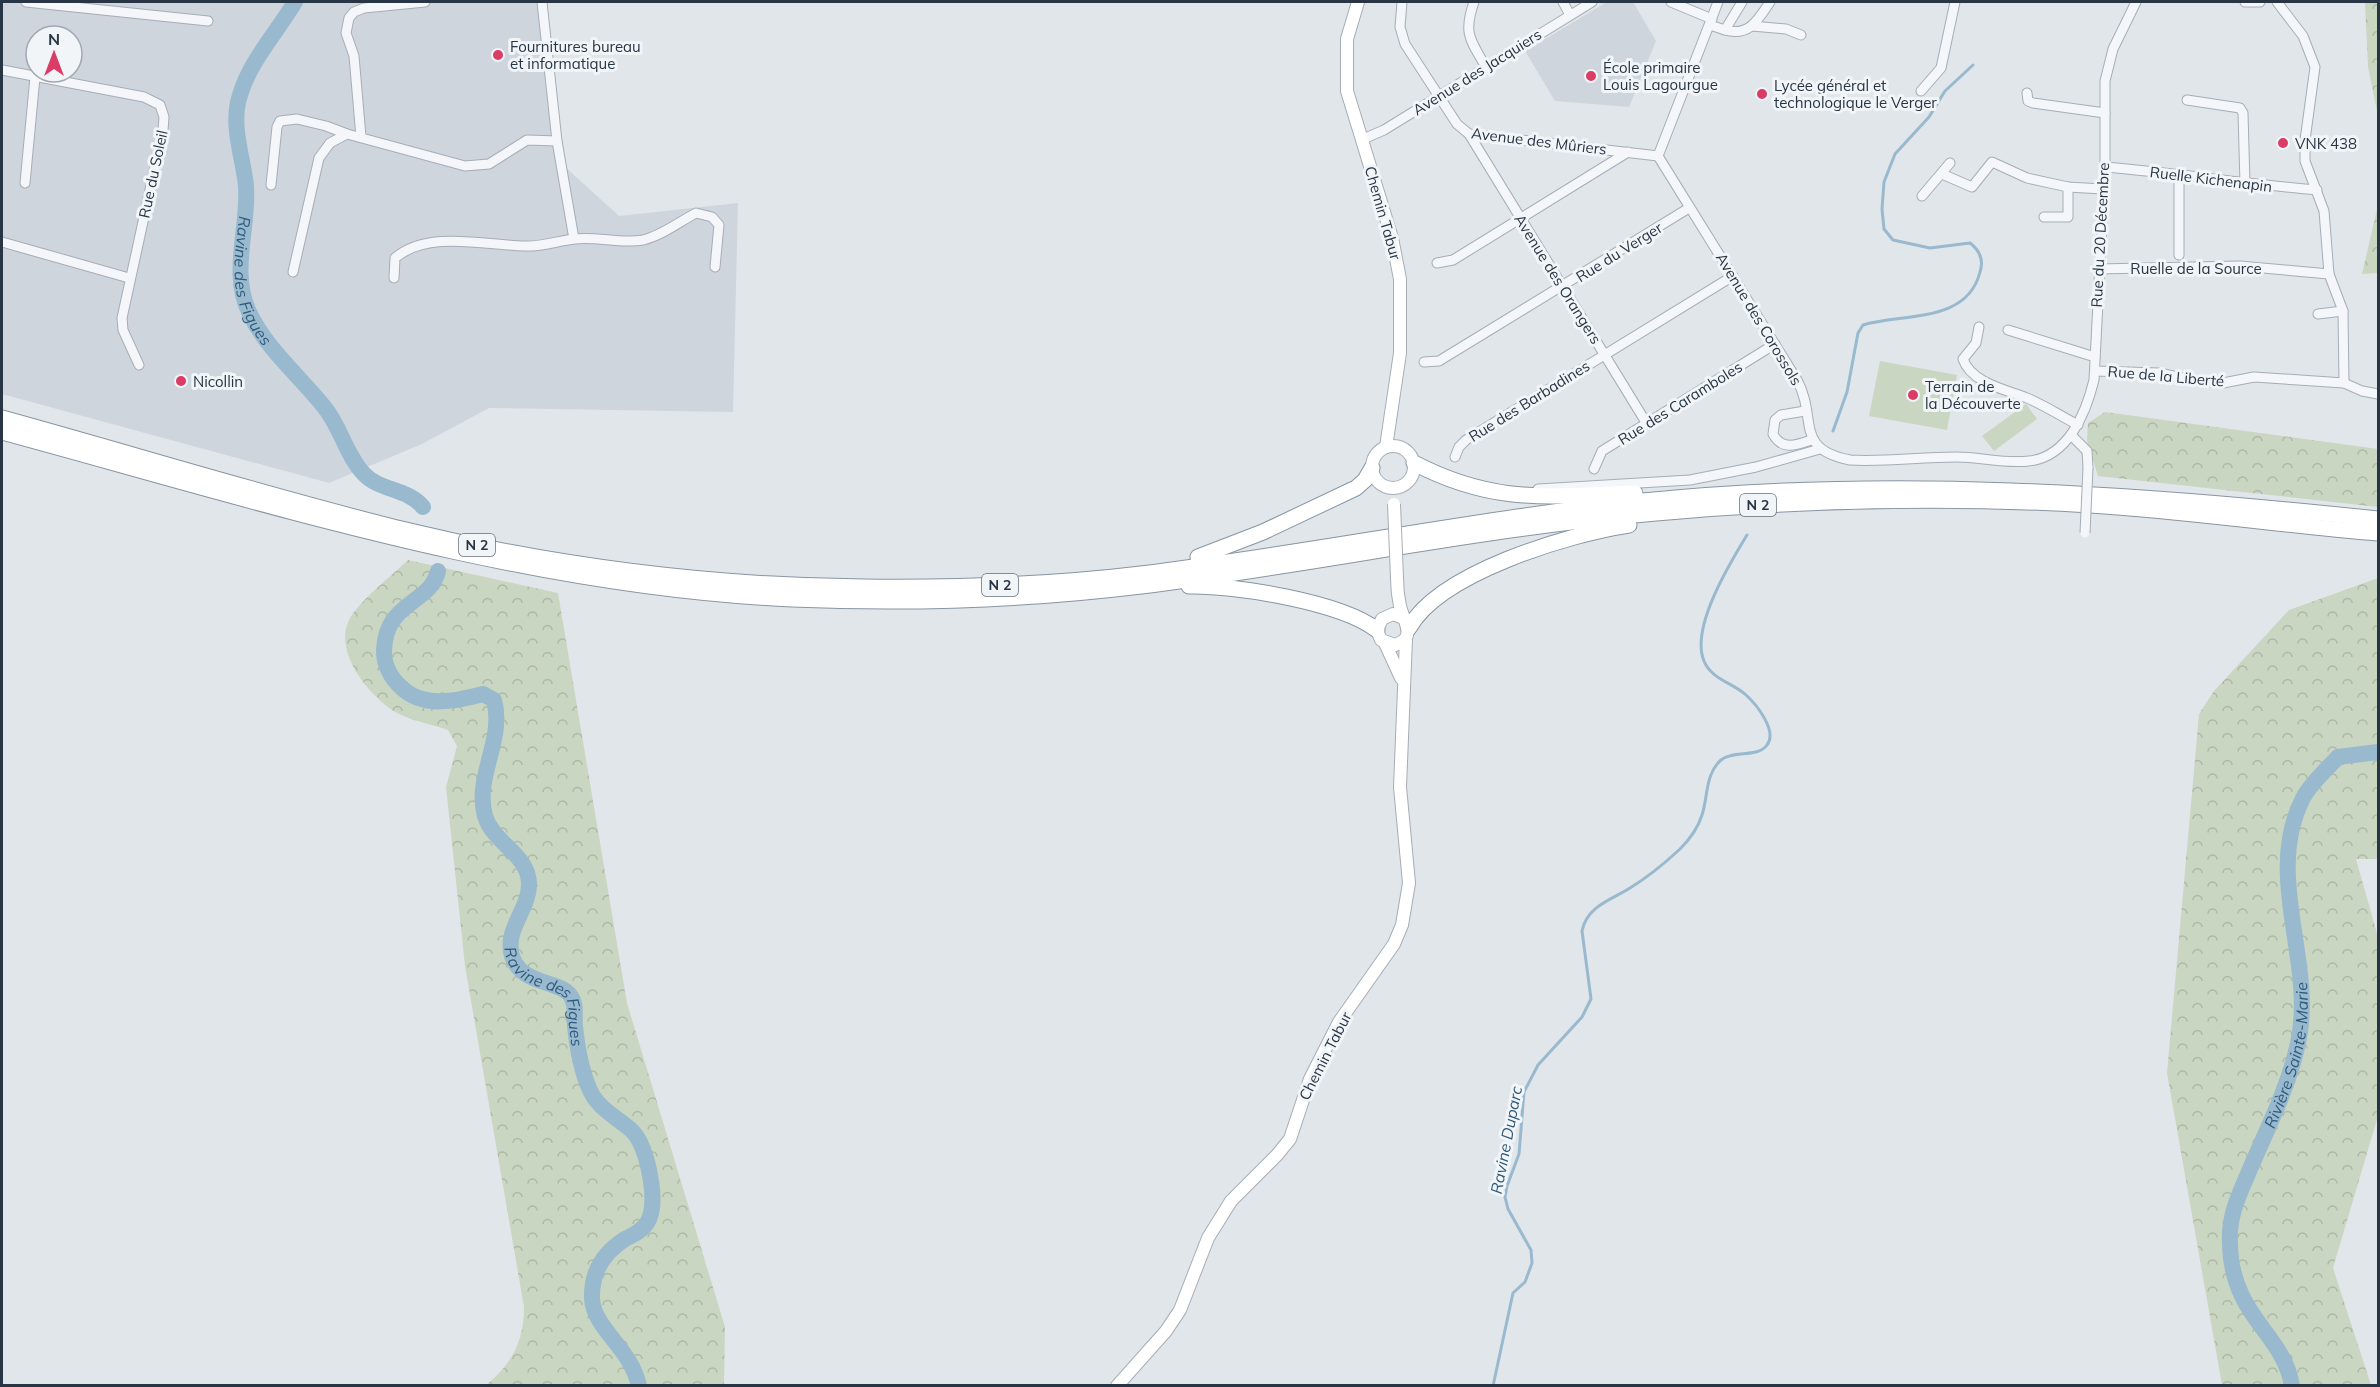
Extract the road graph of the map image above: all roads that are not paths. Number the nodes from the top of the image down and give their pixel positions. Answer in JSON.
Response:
{"nodes":[{"id":1,"x":26,"y":2,"type":"edge"},
{"id":2,"x":425,"y":2,"type":"edge"},
{"id":3,"x":542,"y":2,"type":"edge"},
{"id":4,"x":1358,"y":2,"type":"edge"},
{"id":5,"x":1402,"y":2,"type":"edge"},
{"id":6,"x":1473,"y":2,"type":"edge"},
{"id":7,"x":1563,"y":2,"type":"edge"},
{"id":8,"x":1592,"y":2,"type":"edge"},
{"id":9,"x":1671,"y":2,"type":"edge"},
{"id":10,"x":1718,"y":2,"type":"edge"},
{"id":11,"x":1742,"y":2,"type":"edge"},
{"id":12,"x":1770,"y":2,"type":"edge"},
{"id":13,"x":1955,"y":2,"type":"edge"},
{"id":14,"x":2136,"y":2,"type":"edge"},
{"id":15,"x":2245,"y":2,"type":"edge"},
{"id":16,"x":2260,"y":2,"type":"edge"},
{"id":17,"x":2277,"y":2,"type":"edge"},
{"id":18,"x":1570,"y":15,"type":"junction"},
{"id":19,"x":208,"y":21,"type":"dead end"},
{"id":20,"x":1711,"y":22,"type":"junction"},
{"id":21,"x":1752,"y":26,"type":"junction"},
{"id":22,"x":1725,"y":30,"type":"junction"},
{"id":23,"x":1801,"y":35,"type":"dead end"},
{"id":24,"x":1486,"y":68,"type":"junction"},
{"id":25,"x":2,"y":70,"type":"edge"},
{"id":26,"x":24,"y":75,"type":"edge"},
{"id":27,"x":34,"y":84,"type":"edge"},
{"id":28,"x":73,"y":84,"type":"edge"},
{"id":29,"x":1921,"y":91,"type":"dead end"},
{"id":30,"x":2028,"y":93,"type":"dead end"},
{"id":31,"x":1438,"y":96,"type":"junction"},
{"id":32,"x":2187,"y":100,"type":"dead end"},
{"id":33,"x":2105,"y":113,"type":"junction"},
{"id":34,"x":347,"y":134,"type":"junction"},
{"id":35,"x":1469,"y":134,"type":"junction"},
{"id":36,"x":361,"y":137,"type":"junction"},
{"id":37,"x":1361,"y":140,"type":"junction"},
{"id":38,"x":557,"y":141,"type":"junction"},
{"id":39,"x":1628,"y":152,"type":"junction"},
{"id":40,"x":1658,"y":156,"type":"junction"},
{"id":41,"x":1950,"y":163,"type":"dead end"},
{"id":42,"x":2104,"y":167,"type":"junction"},
{"id":43,"x":1942,"y":174,"type":"junction"},
{"id":44,"x":2179,"y":174,"type":"junction"},
{"id":45,"x":25,"y":183,"type":"dead end"},
{"id":46,"x":2245,"y":184,"type":"junction"},
{"id":47,"x":271,"y":185,"type":"dead end"},
{"id":48,"x":2068,"y":187,"type":"junction"},
{"id":49,"x":2102,"y":189,"type":"junction"},
{"id":50,"x":2317,"y":190,"type":"junction"},
{"id":51,"x":1922,"y":196,"type":"dead end"},
{"id":52,"x":1689,"y":208,"type":"junction"},
{"id":53,"x":2044,"y":217,"type":"dead end"},
{"id":54,"x":1521,"y":219,"type":"junction"},
{"id":55,"x":574,"y":239,"type":"junction"},
{"id":56,"x":2,"y":242,"type":"edge"},
{"id":57,"x":2179,"y":255,"type":"dead end"},
{"id":58,"x":1437,"y":263,"type":"dead end"},
{"id":59,"x":715,"y":267,"type":"dead end"},
{"id":60,"x":2098,"y":269,"type":"junction"},
{"id":61,"x":294,"y":272,"type":"dead end"},
{"id":62,"x":2329,"y":274,"type":"junction"},
{"id":63,"x":1733,"y":276,"type":"junction"},
{"id":64,"x":129,"y":278,"type":"junction"},
{"id":65,"x":393,"y":278,"type":"dead end"},
{"id":66,"x":1563,"y":287,"type":"junction"},
{"id":67,"x":2343,"y":311,"type":"junction"},
{"id":68,"x":2318,"y":314,"type":"dead end"},
{"id":69,"x":1979,"y":327,"type":"dead end"},
{"id":70,"x":2008,"y":330,"type":"dead end"},
{"id":71,"x":1775,"y":344,"type":"junction"},
{"id":72,"x":1604,"y":354,"type":"junction"},
{"id":73,"x":2095,"y":357,"type":"junction"},
{"id":74,"x":1424,"y":362,"type":"dead end"},
{"id":75,"x":139,"y":365,"type":"dead end"},
{"id":76,"x":2095,"y":371,"type":"junction"},
{"id":77,"x":2344,"y":383,"type":"junction"},
{"id":78,"x":2379,"y":394,"type":"edge"},
{"id":79,"x":1805,"y":411,"type":"junction"},
{"id":80,"x":2,"y":418,"type":"edge"},
{"id":81,"x":1647,"y":423,"type":"junction"},
{"id":82,"x":2078,"y":425,"type":"junction"},
{"id":83,"x":2,"y":432,"type":"edge"},
{"id":84,"x":2071,"y":435,"type":"junction"},
{"id":85,"x":1811,"y":440,"type":"junction"},
{"id":86,"x":1391,"y":447,"type":"junction"},
{"id":87,"x":1820,"y":449,"type":"junction"},
{"id":88,"x":1455,"y":458,"type":"dead end"},
{"id":89,"x":1414,"y":463,"type":"junction"},
{"id":90,"x":1372,"y":468,"type":"junction"},
{"id":91,"x":1594,"y":469,"type":"dead end"},
{"id":92,"x":1393,"y":487,"type":"junction"},
{"id":93,"x":1475,"y":489,"type":"junction"},
{"id":94,"x":1734,"y":494,"type":"junction"},
{"id":95,"x":1987,"y":501,"type":"junction"},
{"id":96,"x":2379,"y":519,"type":"edge"},
{"id":97,"x":2085,"y":533,"type":"dead end"},
{"id":98,"x":2379,"y":533,"type":"edge"},
{"id":99,"x":1141,"y":580,"type":"junction"},
{"id":100,"x":1398,"y":594,"type":"junction"},
{"id":101,"x":1406,"y":628,"type":"junction"},
{"id":102,"x":1382,"y":630,"type":"junction"},
{"id":103,"x":1404,"y":685,"type":"junction"},
{"id":104,"x":1117,"y":1386,"type":"edge"}],
"edges":[{"from":1,"to":19,"type":"street"},
{"from":2,"to":36,"type":"street"},
{"from":3,"to":38,"type":"street"},
{"from":4,"to":37,"type":"main road","name":"Chemin Tabur"},
{"from":5,"to":31,"type":"street","name":"Avenue des Mûriers"},
{"from":6,"to":24,"type":"street"},
{"from":7,"to":18,"type":"street"},
{"from":8,"to":18,"type":"street","name":"Avenue des Jacquiers"},
{"from":9,"to":20,"type":"street"},
{"from":10,"to":20,"type":"street"},
{"from":11,"to":22,"type":"street"},
{"from":12,"to":21,"type":"street"},
{"from":13,"to":29,"type":"street"},
{"from":14,"to":33,"type":"street","name":"Rue du 20 Décembre"},
{"from":15,"to":16,"type":"street"},
{"from":17,"to":50,"type":"street"},
{"from":18,"to":24,"type":"street","name":"Avenue des Jacquiers"},
{"from":20,"to":22,"type":"street"},
{"from":20,"to":40,"type":"street"},
{"from":21,"to":22,"type":"street"},
{"from":21,"to":23,"type":"street"},
{"from":24,"to":31,"type":"street","name":"Avenue des Jacquiers"},
{"from":25,"to":26,"type":"street","name":"Rue du Soleil"},
{"from":27,"to":45,"type":"street"},
{"from":28,"to":64,"type":"street","name":"Rue du Soleil"},
{"from":30,"to":33,"type":"street"},
{"from":31,"to":35,"type":"street","name":"Avenue des Mûriers"},
{"from":31,"to":37,"type":"street","name":"Avenue des Jacquiers"},
{"from":32,"to":46,"type":"street"},
{"from":33,"to":42,"type":"street","name":"Rue du 20 Décembre"},
{"from":34,"to":36,"type":"street"},
{"from":34,"to":47,"type":"street"},
{"from":34,"to":61,"type":"street"},
{"from":35,"to":39,"type":"street","name":"Avenue des Mûriers"},
{"from":35,"to":54,"type":"street","name":"Avenue des Orangers"},
{"from":36,"to":38,"type":"street"},
{"from":37,"to":86,"type":"main road","name":"Chemin Tabur"},
{"from":38,"to":55,"type":"street"},
{"from":39,"to":40,"type":"street","name":"Avenue des Mûriers"},
{"from":39,"to":54,"type":"street"},
{"from":40,"to":52,"type":"street","name":"Avenue des Corossols"},
{"from":41,"to":43,"type":"street"},
{"from":42,"to":44,"type":"street","name":"Ruelle Kichenapin"},
{"from":42,"to":49,"type":"street","name":"Rue du 20 Décembre"},
{"from":43,"to":48,"type":"street"},
{"from":43,"to":51,"type":"street"},
{"from":44,"to":46,"type":"street","name":"Ruelle Kichenapin"},
{"from":44,"to":57,"type":"street"},
{"from":46,"to":50,"type":"street","name":"Ruelle Kichenapin"},
{"from":48,"to":49,"type":"street"},
{"from":48,"to":53,"type":"street"},
{"from":49,"to":60,"type":"street","name":"Rue du 20 Décembre"},
{"from":50,"to":62,"type":"street"},
{"from":52,"to":63,"type":"street","name":"Avenue des Corossols"},
{"from":52,"to":66,"type":"street","name":"Rue du Verger"},
{"from":54,"to":58,"type":"street"},
{"from":54,"to":66,"type":"street","name":"Avenue des Orangers"},
{"from":55,"to":59,"type":"street"},
{"from":55,"to":65,"type":"street"},
{"from":56,"to":64,"type":"street"},
{"from":60,"to":62,"type":"street","name":"Ruelle de la Source"},
{"from":60,"to":73,"type":"street","name":"Rue du 20 Décembre"},
{"from":62,"to":67,"type":"street"},
{"from":63,"to":71,"type":"street","name":"Avenue des Corossols"},
{"from":63,"to":72,"type":"street","name":"Rue des Barbadines"},
{"from":64,"to":75,"type":"street","name":"Rue du Soleil"},
{"from":66,"to":72,"type":"street","name":"Avenue des Orangers"},
{"from":66,"to":74,"type":"street","name":"Rue du Verger"},
{"from":67,"to":68,"type":"street"},
{"from":67,"to":77,"type":"street"},
{"from":69,"to":82,"type":"street"},
{"from":70,"to":73,"type":"street"},
{"from":71,"to":79,"type":"street","name":"Avenue des Corossols"},
{"from":71,"to":81,"type":"street","name":"Rue des Caramboles"},
{"from":72,"to":81,"type":"street","name":"Avenue des Orangers"},
{"from":72,"to":88,"type":"street","name":"Rue des Barbadines"},
{"from":73,"to":76,"type":"street","name":"Rue du 20 Décembre"},
{"from":76,"to":77,"type":"street","name":"Rue de la Liberté"},
{"from":76,"to":82,"type":"street","name":"Rue du 20 Décembre"},
{"from":77,"to":78,"type":"street","name":"Rue de la Liberté"},
{"from":79,"to":85,"type":"street","name":"Avenue des Corossols"},
{"from":79,"to":85,"type":"street"},
{"from":80,"to":99,"type":"highway","number":"N 2"},
{"from":81,"to":91,"type":"street","name":"Rue des Caramboles"},
{"from":82,"to":84,"type":"street","name":"Rue du 20 Décembre"},
{"from":83,"to":99,"type":"highway","number":"N 2"},
{"from":84,"to":87,"type":"street"},
{"from":84,"to":97,"type":"street","bridge":true},
{"from":85,"to":87,"type":"street"},
{"from":86,"to":89,"type":"main road"},
{"from":86,"to":90,"type":"main road"},
{"from":87,"to":93,"type":"street"},
{"from":89,"to":92,"type":"main road"},
{"from":89,"to":93,"type":"highway"},
{"from":90,"to":92,"type":"main road"},
{"from":90,"to":99,"type":"highway"},
{"from":92,"to":100,"type":"main road","name":"Chemin Tabur","bridge":true},
{"from":93,"to":94,"type":"highway"},
{"from":94,"to":96,"type":"highway","number":"N 2"},
{"from":94,"to":99,"type":"highway","number":"N 2"},
{"from":95,"to":98,"type":"highway","number":"N 2"},
{"from":95,"to":99,"type":"highway","number":"N 2"},
{"from":95,"to":101,"type":"highway"},
{"from":99,"to":102,"type":"highway"},
{"from":100,"to":101,"type":"main road","name":"Chemin Tabur"},
{"from":100,"to":102,"type":"main road"},
{"from":101,"to":102,"type":"main road"},
{"from":101,"to":102,"type":"main road"},
{"from":101,"to":103,"type":"main road","name":"Chemin Tabur"},
{"from":102,"to":103,"type":"main road","name":"Chemin Tabur"},
{"from":103,"to":104,"type":"main road","name":"Chemin Tabur"}]}
